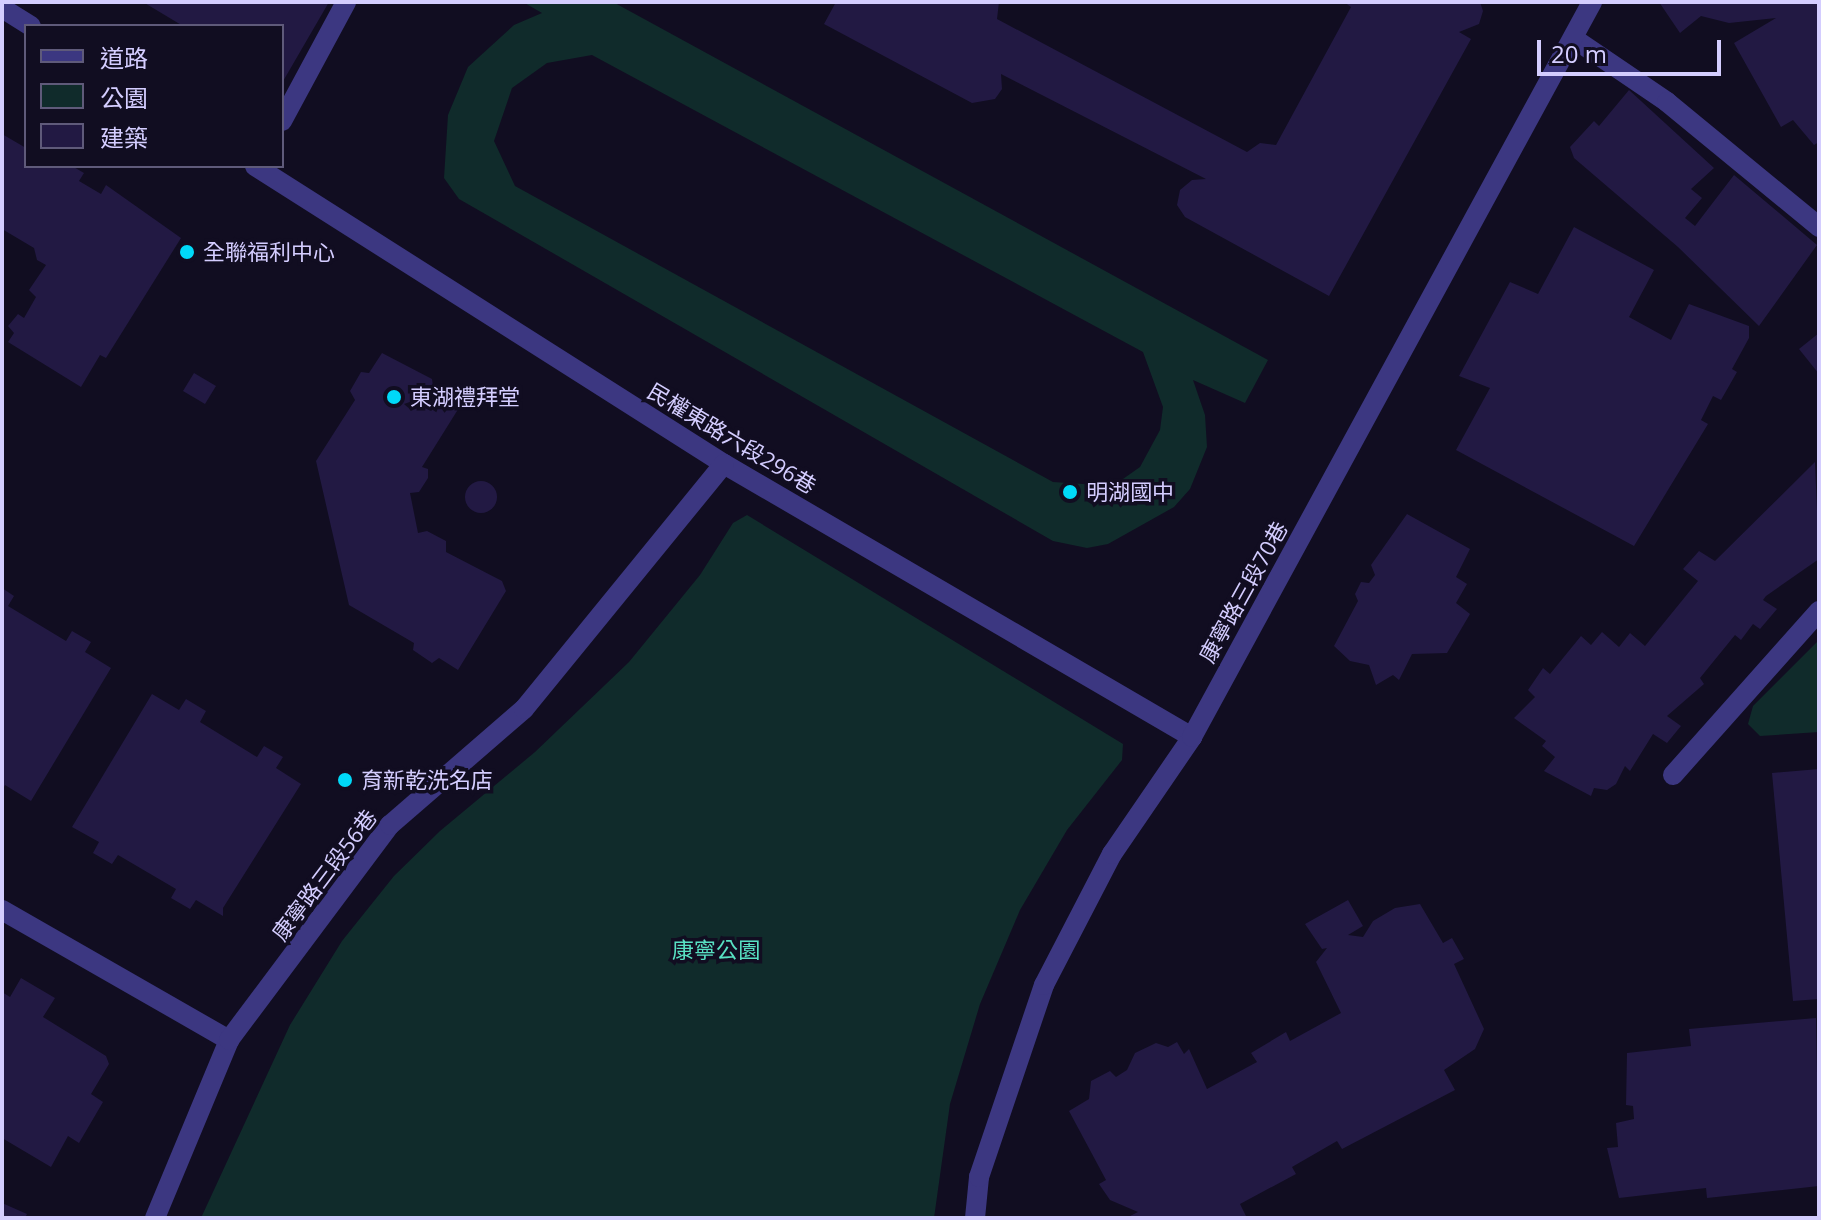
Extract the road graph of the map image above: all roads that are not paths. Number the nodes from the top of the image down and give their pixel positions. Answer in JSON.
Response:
{"nodes":[{"id":1,"x":346,"y":2,"type":"edge"},
{"id":2,"x":1592,"y":2,"type":"edge"},
{"id":3,"x":2,"y":8,"type":"edge"},
{"id":4,"x":28,"y":24,"type":"edge"},
{"id":5,"x":1573,"y":38,"type":"junction"},
{"id":6,"x":284,"y":117,"type":"edge"},
{"id":7,"x":260,"y":168,"type":"edge"},
{"id":8,"x":1819,"y":227,"type":"edge"},
{"id":9,"x":724,"y":464,"type":"junction"},
{"id":10,"x":1819,"y":611,"type":"edge"},
{"id":11,"x":1192,"y":737,"type":"junction"},
{"id":12,"x":1673,"y":775,"type":"dead end"},
{"id":13,"x":2,"y":910,"type":"edge"},
{"id":14,"x":229,"y":1040,"type":"junction"},
{"id":15,"x":155,"y":1218,"type":"edge"},
{"id":16,"x":975,"y":1218,"type":"edge"}],
"edges":[{"from":1,"to":6,"type":"street"},
{"from":2,"to":5,"type":"street","name":"康寧路三段70巷"},
{"from":3,"to":4,"type":"street"},
{"from":5,"to":8,"type":"street"},
{"from":5,"to":11,"type":"street","name":"康寧路三段70巷"},
{"from":7,"to":9,"type":"street","name":"民權東路六段296巷"},
{"from":9,"to":11,"type":"street","name":"民權東路六段296巷"},
{"from":9,"to":14,"type":"street","name":"康寧路三段56巷"},
{"from":10,"to":12,"type":"street"},
{"from":11,"to":16,"type":"street","name":"康寧路三段70巷"},
{"from":13,"to":14,"type":"street"},
{"from":14,"to":15,"type":"street","name":"康寧路三段56巷"}]}
